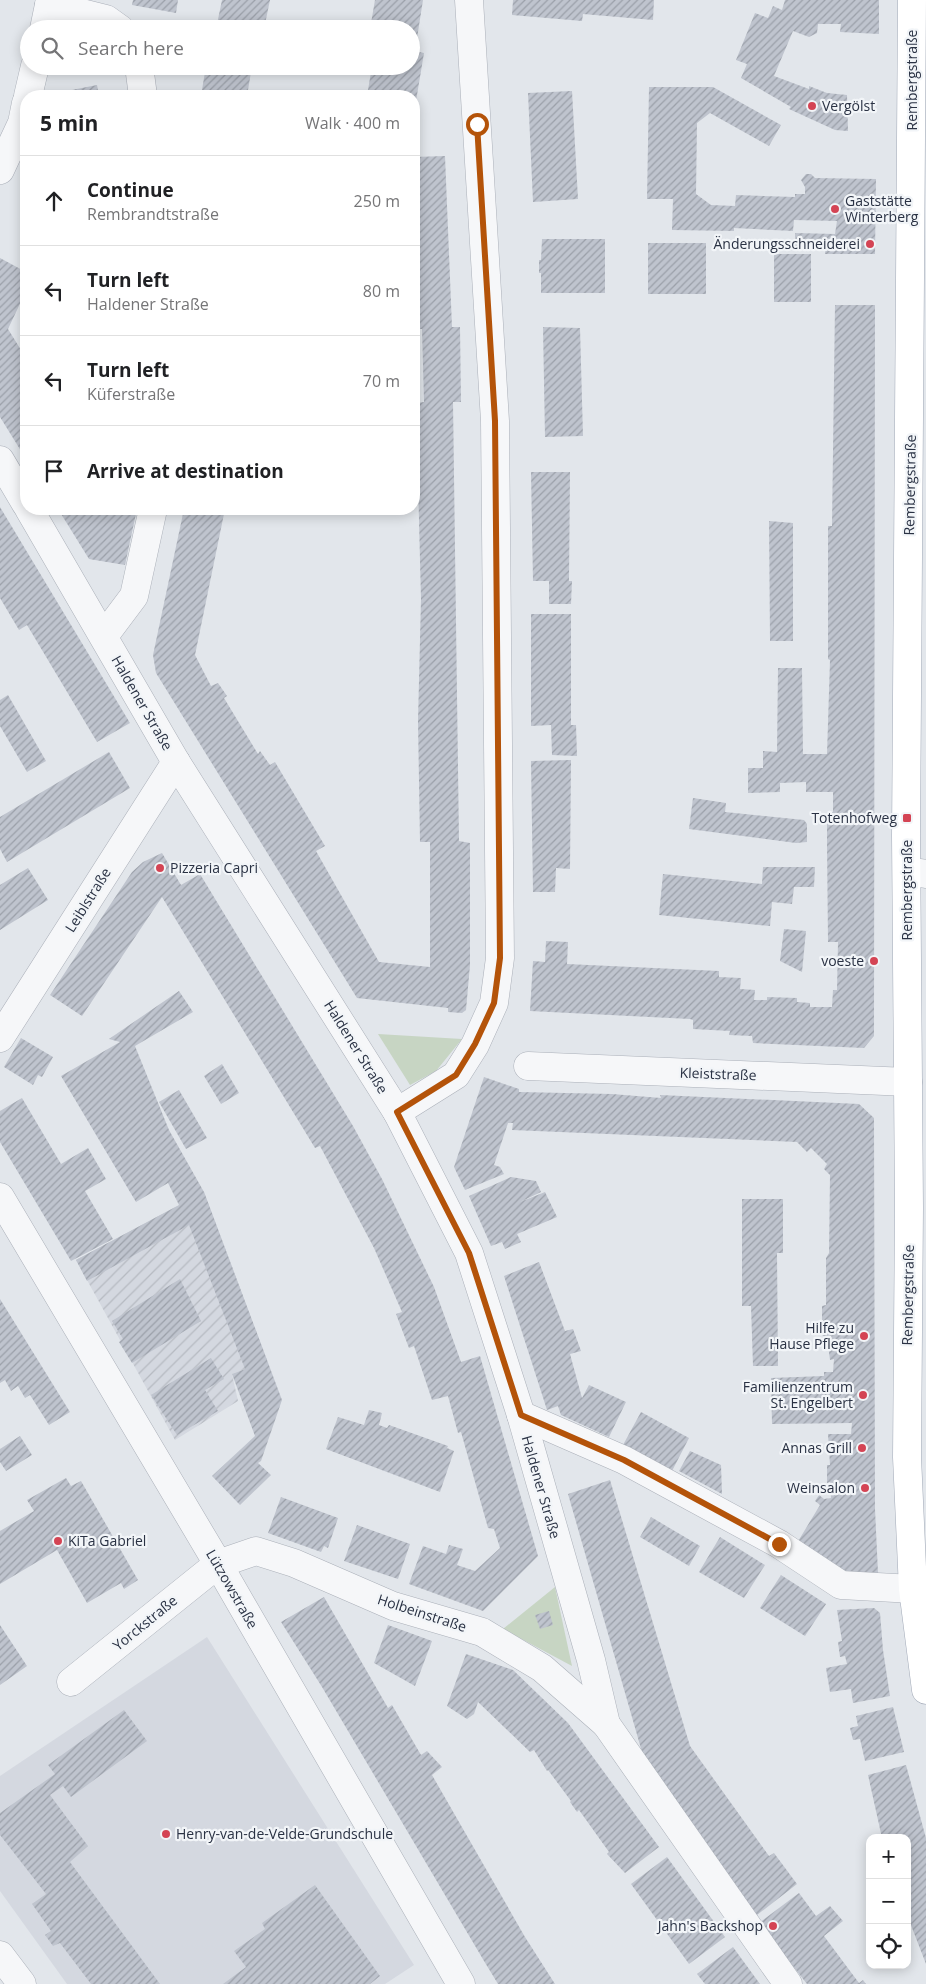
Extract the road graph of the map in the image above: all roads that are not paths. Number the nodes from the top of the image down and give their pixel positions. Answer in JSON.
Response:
{"nodes":[{"id":1,"x":469,"y":0,"type":"edge"},
{"id":2,"x":912,"y":0,"type":"edge"},
{"id":3,"x":48,"y":11,"type":"edge"},
{"id":4,"x":107,"y":20,"type":"edge"},
{"id":5,"x":33,"y":75,"type":"edge"},
{"id":6,"x":140,"y":75,"type":"edge"},
{"id":7,"x":29,"y":90,"type":"edge"},
{"id":8,"x":142,"y":90,"type":"edge"},
{"id":9,"x":20,"y":128,"type":"edge"},
{"id":10,"x":0,"y":170,"type":"edge"},
{"id":11,"x":919,"y":352,"type":"edge"},
{"id":12,"x":0,"y":460,"type":"edge"},
{"id":13,"x":20,"y":494,"type":"edge"},
{"id":14,"x":33,"y":515,"type":"edge"},
{"id":15,"x":152,"y":515,"type":"edge"},
{"id":16,"x":104,"y":636,"type":"junction"},
{"id":17,"x":176,"y":762,"type":"junction"},
{"id":18,"x":916,"y":872,"type":"edge"},
{"id":19,"x":0,"y":1038,"type":"edge"},
{"id":20,"x":528,"y":1066,"type":"dead end"},
{"id":21,"x":908,"y":1082,"type":"junction"},
{"id":22,"x":397,"y":1112,"type":"junction"},
{"id":23,"x":0,"y":1197,"type":"edge"},
{"id":24,"x":521,"y":1415,"type":"junction"},
{"id":25,"x":218,"y":1564,"type":"junction"},
{"id":26,"x":913,"y":1589,"type":"junction"},
{"id":27,"x":592,"y":1660,"type":"junction"},
{"id":28,"x":71,"y":1682,"type":"dead end"},
{"id":29,"x":565,"y":1687,"type":"junction"},
{"id":30,"x":926,"y":1690,"type":"edge"},
{"id":31,"x":606,"y":1724,"type":"junction"},
{"id":32,"x":0,"y":1955,"type":"edge"},
{"id":33,"x":22,"y":1984,"type":"edge"},
{"id":34,"x":461,"y":1984,"type":"edge"},
{"id":35,"x":788,"y":1984,"type":"edge"}],
"edges":[{"from":1,"to":22,"type":"street"},
{"from":2,"to":11,"type":"main road","name":"Rembergstraße"},
{"from":3,"to":4,"type":"street"},
{"from":5,"to":7,"type":"street"},
{"from":6,"to":8,"type":"street"},
{"from":9,"to":10,"type":"street"},
{"from":11,"to":18,"type":"main road","name":"Rembergstraße"},
{"from":12,"to":13,"type":"street"},
{"from":14,"to":16,"type":"street","name":"Haldener Straße"},
{"from":15,"to":16,"type":"street"},
{"from":16,"to":17,"type":"street","name":"Haldener Straße"},
{"from":17,"to":19,"type":"street","name":"Leiblstraße"},
{"from":17,"to":22,"type":"street","name":"Haldener Straße"},
{"from":18,"to":21,"type":"main road","name":"Rembergstraße"},
{"from":20,"to":21,"type":"street","name":"Kleiststraße"},
{"from":21,"to":26,"type":"main road","name":"Rembergstraße"},
{"from":22,"to":24,"type":"street","name":"Haldener Straße"},
{"from":23,"to":25,"type":"street","name":"Lützowstraße"},
{"from":24,"to":26,"type":"street"},
{"from":24,"to":27,"type":"street","name":"Haldener Straße"},
{"from":25,"to":28,"type":"street","name":"Yorckstraße"},
{"from":25,"to":29,"type":"street","name":"Holbeinstraße"},
{"from":25,"to":34,"type":"street","name":"Lützowstraße"},
{"from":26,"to":30,"type":"main road","name":"Rembergstraße"},
{"from":27,"to":29,"type":"street"},
{"from":27,"to":31,"type":"street","name":"Haldener Straße"},
{"from":29,"to":31,"type":"street","name":"Holbeinstraße"},
{"from":31,"to":35,"type":"street","name":"Haldener Straße"},
{"from":32,"to":33,"type":"street"}]}
